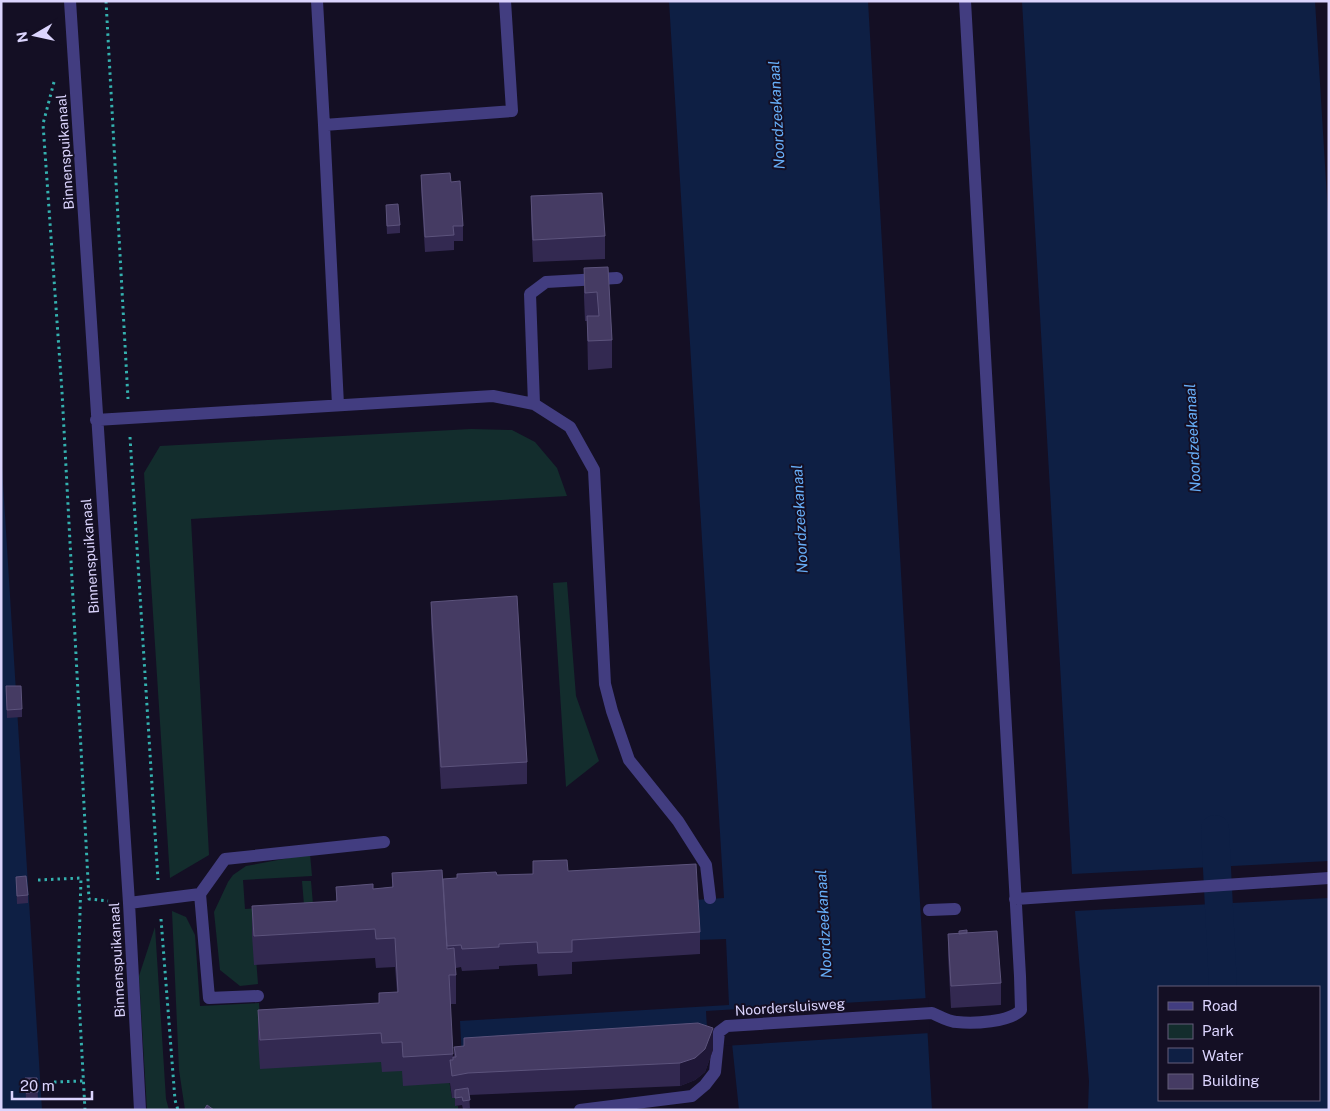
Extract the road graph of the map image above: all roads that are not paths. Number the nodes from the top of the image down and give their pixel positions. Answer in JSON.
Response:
{"nodes":[{"id":1,"x":70,"y":1,"type":"edge"},
{"id":2,"x":316,"y":1,"type":"edge"},
{"id":3,"x":505,"y":1,"type":"edge"},
{"id":4,"x":964,"y":1,"type":"edge"},
{"id":5,"x":324,"y":125,"type":"junction"},
{"id":6,"x":617,"y":278,"type":"dead end"},
{"id":7,"x":534,"y":404,"type":"junction"},
{"id":8,"x":338,"y":405,"type":"junction"},
{"id":9,"x":96,"y":420,"type":"junction"},
{"id":10,"x":384,"y":842,"type":"dead end"},
{"id":11,"x":1329,"y":878,"type":"edge"},
{"id":12,"x":200,"y":894,"type":"junction"},
{"id":13,"x":710,"y":898,"type":"dead end"},
{"id":14,"x":1015,"y":899,"type":"junction"},
{"id":15,"x":129,"y":903,"type":"junction"},
{"id":16,"x":955,"y":909,"type":"dead end"},
{"id":17,"x":929,"y":910,"type":"dead end"},
{"id":18,"x":258,"y":996,"type":"dead end"},
{"id":19,"x":140,"y":1110,"type":"edge"},
{"id":20,"x":580,"y":1110,"type":"edge"}],
"edges":[{"from":1,"to":9,"type":"street","name":"Binnenspuikanaal"},
{"from":2,"to":5,"type":"street"},
{"from":3,"to":5,"type":"street"},
{"from":4,"to":14,"type":"street"},
{"from":5,"to":8,"type":"street"},
{"from":6,"to":7,"type":"street"},
{"from":7,"to":8,"type":"street"},
{"from":7,"to":13,"type":"street"},
{"from":8,"to":9,"type":"street"},
{"from":9,"to":15,"type":"street","name":"Binnenspuikanaal"},
{"from":10,"to":12,"type":"street"},
{"from":11,"to":14,"type":"street"},
{"from":12,"to":15,"type":"street"},
{"from":12,"to":18,"type":"street"},
{"from":14,"to":20,"type":"street","name":"Noordersluisweg"},
{"from":15,"to":19,"type":"street","name":"Binnenspuikanaal"},
{"from":16,"to":17,"type":"street"}]}
